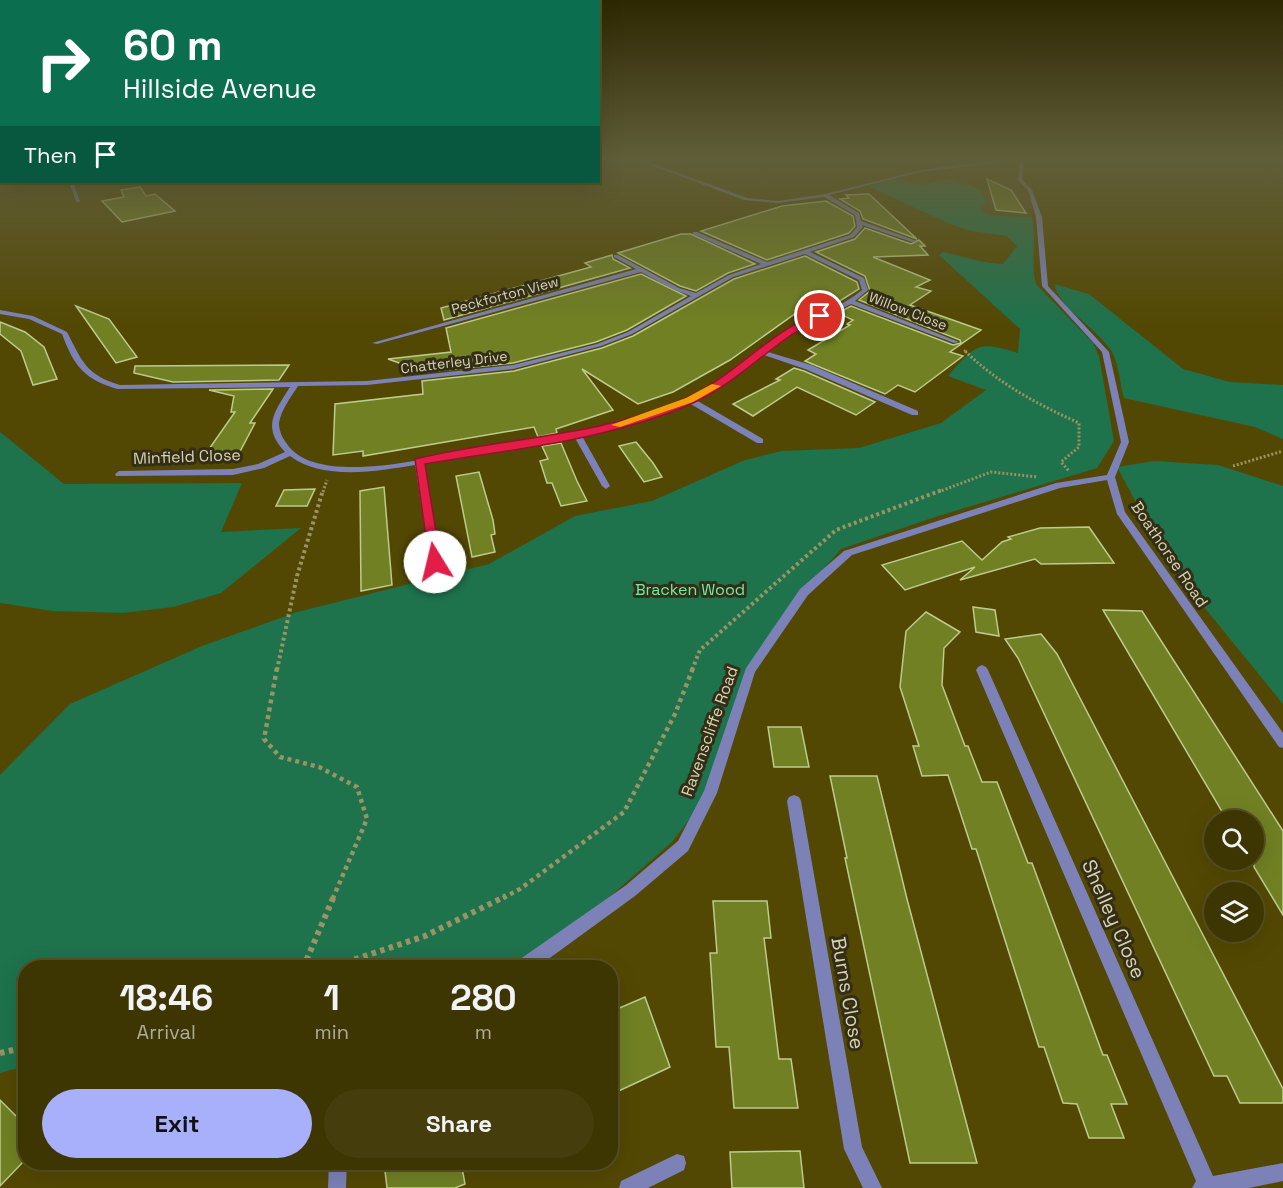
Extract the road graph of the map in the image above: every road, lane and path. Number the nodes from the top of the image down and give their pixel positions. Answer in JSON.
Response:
{"nodes":[{"id":1,"x":856,"y":213,"type":"edge"},
{"id":2,"x":1038,"y":213,"type":"edge"},
{"id":3,"x":859,"y":222,"type":"junction"},
{"id":4,"x":695,"y":233,"type":"dead end"},
{"id":5,"x":914,"y":241,"type":"dead end"},
{"id":6,"x":806,"y":252,"type":"junction"},
{"id":7,"x":616,"y":256,"type":"dead end"},
{"id":8,"x":766,"y":264,"type":"junction"},
{"id":9,"x":641,"y":270,"type":"junction"},
{"id":10,"x":695,"y":295,"type":"junction"},
{"id":11,"x":851,"y":302,"type":"junction"},
{"id":12,"x":0,"y":312,"type":"edge"},
{"id":13,"x":956,"y":342,"type":"joint"},
{"id":14,"x":375,"y":343,"type":"dead end"},
{"id":15,"x":762,"y":352,"type":"junction"},
{"id":16,"x":294,"y":386,"type":"junction"},
{"id":17,"x":910,"y":399,"type":"dead end"},
{"id":18,"x":690,"y":400,"type":"junction"},
{"id":19,"x":901,"y":407,"type":"junction"},
{"id":20,"x":915,"y":413,"type":"dead end"},
{"id":21,"x":577,"y":435,"type":"junction"},
{"id":22,"x":760,"y":441,"type":"dead end"},
{"id":23,"x":1283,"y":451,"type":"edge"},
{"id":24,"x":290,"y":453,"type":"junction"},
{"id":25,"x":419,"y":461,"type":"junction"},
{"id":26,"x":1233,"y":466,"type":"dead end"},
{"id":27,"x":331,"y":468,"type":"junction"},
{"id":28,"x":119,"y":474,"type":"dead end"},
{"id":29,"x":1111,"y":477,"type":"junction"},
{"id":30,"x":1047,"y":478,"type":"dead end"},
{"id":31,"x":1080,"y":482,"type":"junction"},
{"id":32,"x":606,"y":486,"type":"dead end"},
{"id":33,"x":435,"y":562,"type":"dead end"},
{"id":34,"x":982,"y":670,"type":"dead end"},
{"id":35,"x":1283,"y":742,"type":"edge"},
{"id":36,"x":794,"y":801,"type":"dead end"},
{"id":37,"x":306,"y":960,"type":"edge"},
{"id":38,"x":353,"y":960,"type":"edge"},
{"id":39,"x":533,"y":960,"type":"edge"},
{"id":40,"x":18,"y":1049,"type":"edge"},
{"id":41,"x":0,"y":1053,"type":"edge"},
{"id":42,"x":677,"y":1163,"type":"dead end"},
{"id":43,"x":338,"y":1170,"type":"edge"},
{"id":44,"x":1283,"y":1172,"type":"edge"},
{"id":45,"x":1204,"y":1187,"type":"edge"},
{"id":46,"x":337,"y":1188,"type":"edge"},
{"id":47,"x":628,"y":1188,"type":"edge"},
{"id":48,"x":873,"y":1188,"type":"edge"}],
"edges":[{"from":1,"to":3,"type":"street"},
{"from":2,"to":29,"type":"street"},
{"from":3,"to":5,"type":"street"},
{"from":3,"to":6,"type":"street","name":"Chatterley Drive"},
{"from":4,"to":8,"type":"street"},
{"from":6,"to":8,"type":"street","name":"Chatterley Drive"},
{"from":6,"to":11,"type":"street"},
{"from":7,"to":9,"type":"street"},
{"from":8,"to":10,"type":"street","name":"Chatterley Drive"},
{"from":9,"to":10,"type":"street"},
{"from":9,"to":14,"type":"street","name":"Peckforton View"},
{"from":10,"to":16,"type":"street","name":"Chatterley Drive"},
{"from":11,"to":13,"type":"street","name":"Willow Close"},
{"from":11,"to":15,"type":"street"},
{"from":12,"to":16,"type":"street","name":"Chatterley Drive"},
{"from":13,"to":31,"type":"path"},
{"from":15,"to":18,"type":"street"},
{"from":15,"to":19,"type":"street"},
{"from":16,"to":24,"type":"street"},
{"from":17,"to":19,"type":"street"},
{"from":18,"to":21,"type":"street"},
{"from":18,"to":22,"type":"street"},
{"from":19,"to":20,"type":"street"},
{"from":21,"to":25,"type":"street"},
{"from":21,"to":32,"type":"street"},
{"from":23,"to":26,"type":"path"},
{"from":24,"to":27,"type":"street"},
{"from":24,"to":28,"type":"street","name":"Minfield Close"},
{"from":25,"to":27,"type":"street"},
{"from":25,"to":33,"type":"street"},
{"from":27,"to":37,"type":"path"},
{"from":29,"to":31,"type":"street","name":"Ravenscliffe Road"},
{"from":29,"to":35,"type":"street","name":"Boathorse Road"},
{"from":30,"to":38,"type":"path"},
{"from":31,"to":39,"type":"street","name":"Ravenscliffe Road"},
{"from":34,"to":45,"type":"street","name":"Shelley Close"},
{"from":36,"to":48,"type":"street","name":"Burns Close"},
{"from":40,"to":41,"type":"path"},
{"from":42,"to":47,"type":"street"},
{"from":43,"to":46,"type":"street"},
{"from":44,"to":45,"type":"street"}]}
